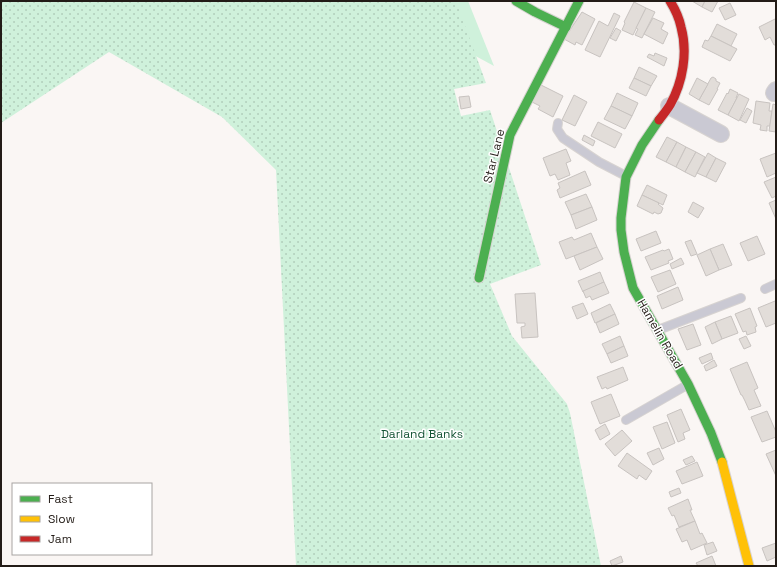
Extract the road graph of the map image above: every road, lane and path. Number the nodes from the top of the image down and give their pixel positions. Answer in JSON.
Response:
{"nodes":[{"id":1,"x":516,"y":1,"type":"edge"},
{"id":2,"x":579,"y":1,"type":"edge"},
{"id":3,"x":670,"y":1,"type":"edge"},
{"id":4,"x":566,"y":28,"type":"junction"},
{"id":5,"x":669,"y":106,"type":"junction"},
{"id":6,"x":558,"y":123,"type":"dead end"},
{"id":7,"x":721,"y":134,"type":"dead end"},
{"id":8,"x":627,"y":177,"type":"junction"},
{"id":9,"x":479,"y":278,"type":"dead end"},
{"id":10,"x":776,"y":284,"type":"edge"},
{"id":11,"x":765,"y":289,"type":"dead end"},
{"id":12,"x":741,"y":298,"type":"dead end"},
{"id":13,"x":658,"y":330,"type":"junction"},
{"id":14,"x":688,"y":384,"type":"junction"},
{"id":15,"x":626,"y":420,"type":"dead end"},
{"id":16,"x":749,"y":566,"type":"edge"}],
"edges":[{"from":1,"to":4,"type":"street"},
{"from":2,"to":4,"type":"street","name":"Star Lane"},
{"from":3,"to":5,"type":"street","name":"Hamelin Road"},
{"from":4,"to":9,"type":"street","name":"Star Lane"},
{"from":5,"to":7,"type":"street"},
{"from":5,"to":8,"type":"street","name":"Hamelin Road"},
{"from":6,"to":8,"type":"lane"},
{"from":8,"to":13,"type":"street","name":"Hamelin Road"},
{"from":10,"to":11,"type":"lane"},
{"from":12,"to":13,"type":"lane"},
{"from":13,"to":14,"type":"street","name":"Hamelin Road"},
{"from":14,"to":15,"type":"lane"},
{"from":14,"to":16,"type":"street","name":"Hamelin Road"}]}
